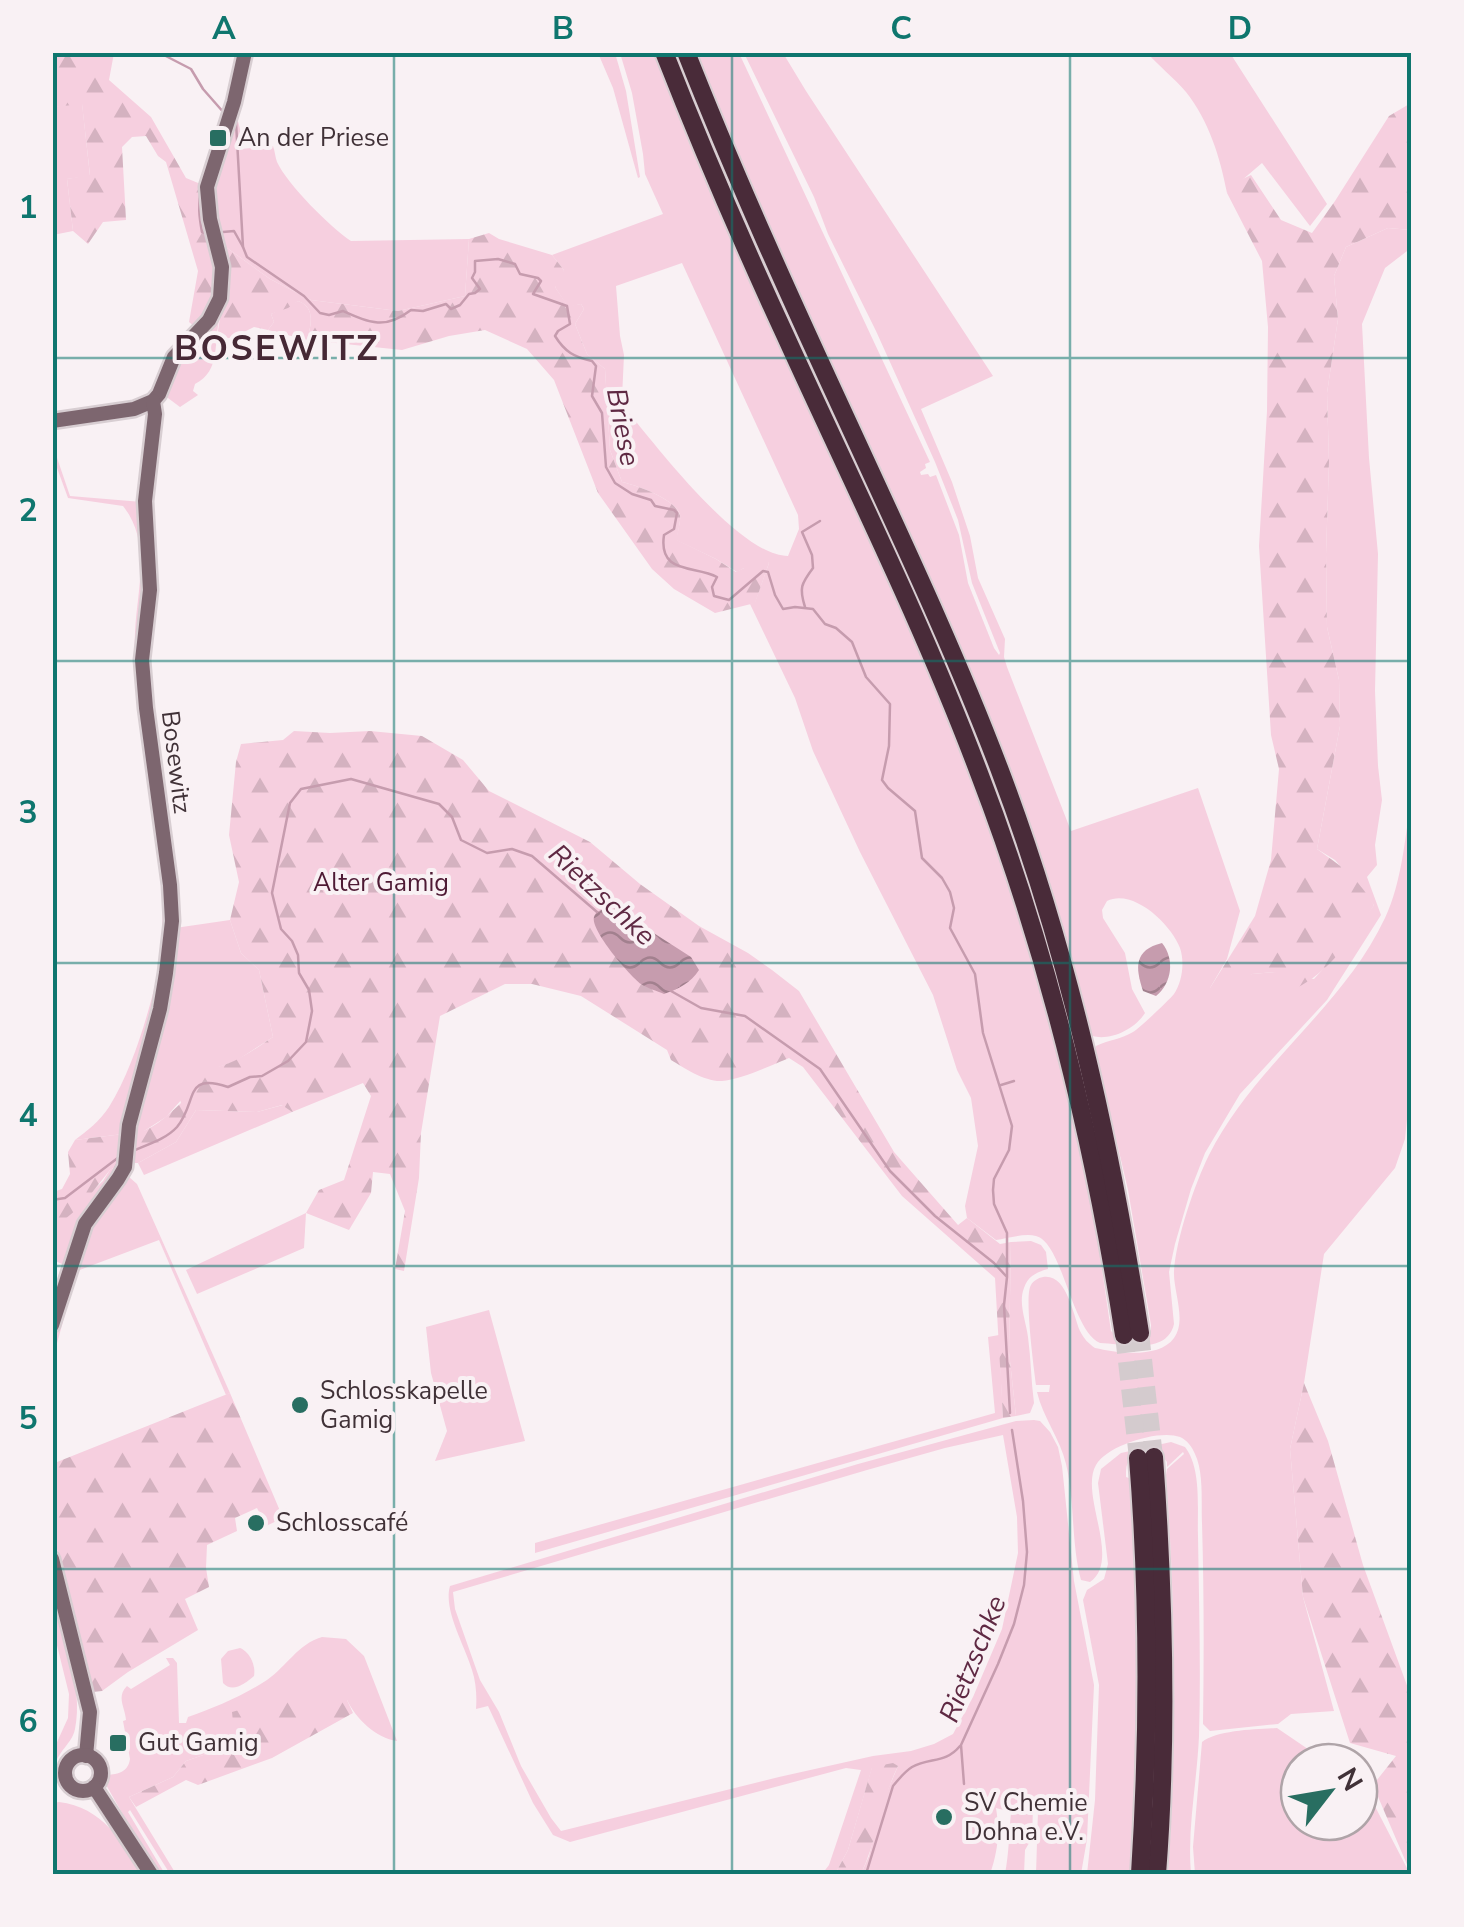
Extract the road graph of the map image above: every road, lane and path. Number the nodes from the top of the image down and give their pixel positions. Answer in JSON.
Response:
{"nodes":[{"id":1,"x":245,"y":52,"type":"edge"},
{"id":2,"x":664,"y":52,"type":"edge"},
{"id":3,"x":686,"y":52,"type":"edge"},
{"id":4,"x":152,"y":401,"type":"junction"},
{"id":5,"x":52,"y":422,"type":"edge"},
{"id":6,"x":52,"y":1325,"type":"edge"},
{"id":7,"x":52,"y":1559,"type":"edge"},
{"id":8,"x":86,"y":1756,"type":"junction"},
{"id":9,"x":94,"y":1788,"type":"junction"},
{"id":10,"x":151,"y":1874,"type":"edge"},
{"id":11,"x":1140,"y":1874,"type":"edge"},
{"id":12,"x":1157,"y":1874,"type":"edge"}],
"edges":[{"from":1,"to":4,"type":"street","name":"Bosewitz"},
{"from":2,"to":3,"type":"highway"},
{"from":4,"to":5,"type":"street"},
{"from":4,"to":6,"type":"street","name":"Bosewitz"},
{"from":7,"to":8,"type":"street"},
{"from":8,"to":9,"type":"street"},
{"from":8,"to":9,"type":"street"},
{"from":9,"to":10,"type":"street"},
{"from":11,"to":12,"type":"highway"}]}
